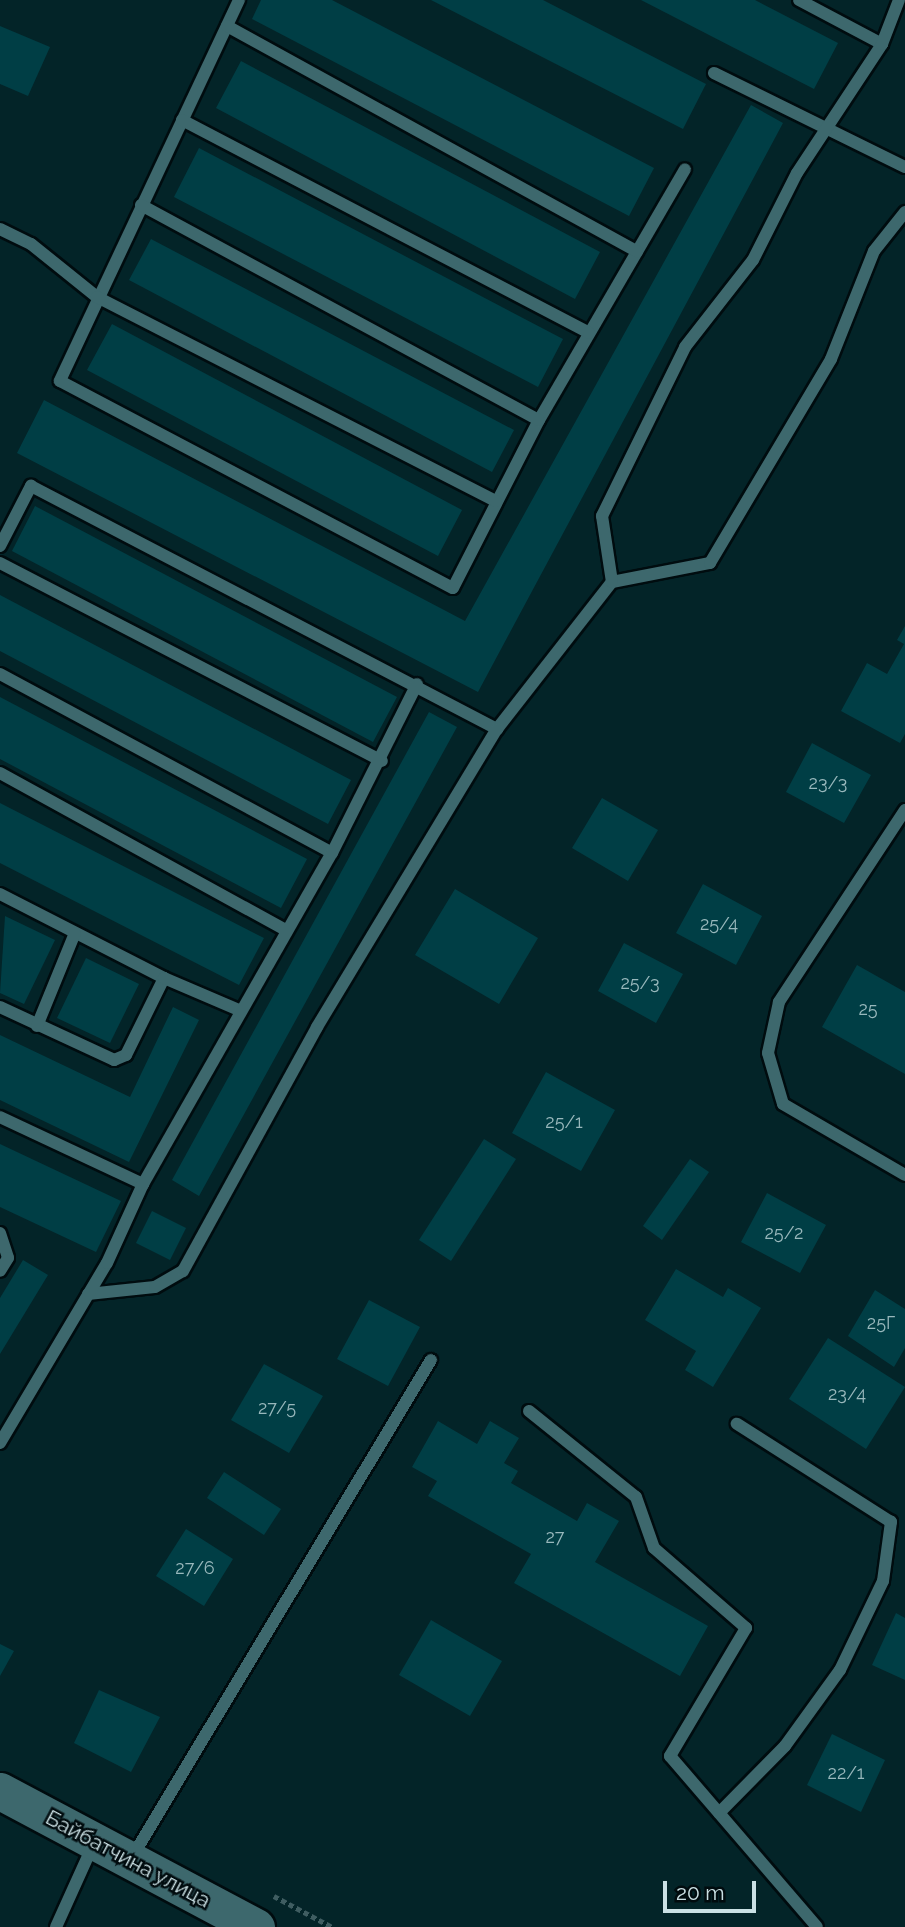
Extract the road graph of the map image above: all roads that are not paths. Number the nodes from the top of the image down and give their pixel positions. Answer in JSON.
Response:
{"nodes":[{"id":1,"x":239,"y":0,"type":"edge"},
{"id":2,"x":799,"y":0,"type":"edge"},
{"id":3,"x":900,"y":0,"type":"edge"},
{"id":4,"x":227,"y":26,"type":"junction"},
{"id":5,"x":882,"y":44,"type":"junction"},
{"id":6,"x":714,"y":73,"type":"dead end"},
{"id":7,"x":182,"y":120,"type":"junction"},
{"id":8,"x":831,"y":127,"type":"junction"},
{"id":9,"x":905,"y":167,"type":"edge"},
{"id":10,"x":685,"y":169,"type":"dead end"},
{"id":11,"x":141,"y":205,"type":"junction"},
{"id":12,"x":905,"y":212,"type":"edge"},
{"id":13,"x":0,"y":229,"type":"edge"},
{"id":14,"x":637,"y":251,"type":"junction"},
{"id":15,"x":97,"y":297,"type":"junction"},
{"id":16,"x":589,"y":333,"type":"junction"},
{"id":17,"x":539,"y":420,"type":"junction"},
{"id":18,"x":496,"y":501,"type":"junction"},
{"id":19,"x":0,"y":546,"type":"edge"},
{"id":20,"x":0,"y":563,"type":"edge"},
{"id":21,"x":612,"y":582,"type":"junction"},
{"id":22,"x":0,"y":674,"type":"edge"},
{"id":23,"x":417,"y":684,"type":"junction"},
{"id":24,"x":497,"y":729,"type":"junction"},
{"id":25,"x":382,"y":761,"type":"junction"},
{"id":26,"x":0,"y":773,"type":"edge"},
{"id":27,"x":905,"y":810,"type":"edge"},
{"id":28,"x":332,"y":853,"type":"junction"},
{"id":29,"x":0,"y":894,"type":"edge"},
{"id":30,"x":286,"y":930,"type":"junction"},
{"id":31,"x":75,"y":933,"type":"junction"},
{"id":32,"x":164,"y":978,"type":"junction"},
{"id":33,"x":0,"y":1007,"type":"edge"},
{"id":34,"x":239,"y":1010,"type":"junction"},
{"id":35,"x":37,"y":1026,"type":"junction"},
{"id":36,"x":0,"y":1117,"type":"edge"},
{"id":37,"x":905,"y":1175,"type":"edge"},
{"id":38,"x":143,"y":1184,"type":"junction"},
{"id":39,"x":0,"y":1233,"type":"edge"},
{"id":40,"x":0,"y":1271,"type":"edge"},
{"id":41,"x":88,"y":1294,"type":"junction"},
{"id":42,"x":431,"y":1360,"type":"dead end"},
{"id":43,"x":529,"y":1411,"type":"dead end"},
{"id":44,"x":737,"y":1424,"type":"dead end"},
{"id":45,"x":0,"y":1443,"type":"edge"},
{"id":46,"x":0,"y":1791,"type":"edge"},
{"id":47,"x":719,"y":1813,"type":"junction"},
{"id":48,"x":95,"y":1841,"type":"junction"},
{"id":49,"x":130,"y":1860,"type":"junction"},
{"id":50,"x":56,"y":1927,"type":"edge"},
{"id":51,"x":256,"y":1927,"type":"edge"},
{"id":52,"x":817,"y":1927,"type":"edge"}],
"edges":[{"from":1,"to":4,"type":"lane"},
{"from":2,"to":5,"type":"lane"},
{"from":3,"to":5,"type":"lane"},
{"from":4,"to":7,"type":"lane"},
{"from":4,"to":14,"type":"lane"},
{"from":5,"to":8,"type":"lane"},
{"from":6,"to":8,"type":"lane"},
{"from":7,"to":11,"type":"lane"},
{"from":7,"to":16,"type":"lane"},
{"from":8,"to":9,"type":"lane"},
{"from":8,"to":21,"type":"lane"},
{"from":10,"to":14,"type":"lane"},
{"from":11,"to":15,"type":"lane"},
{"from":11,"to":17,"type":"lane"},
{"from":12,"to":21,"type":"lane"},
{"from":13,"to":15,"type":"lane"},
{"from":14,"to":16,"type":"lane"},
{"from":15,"to":18,"type":"lane"},
{"from":15,"to":18,"type":"lane"},
{"from":16,"to":17,"type":"lane"},
{"from":17,"to":18,"type":"lane"},
{"from":19,"to":23,"type":"lane"},
{"from":20,"to":25,"type":"lane"},
{"from":21,"to":24,"type":"lane"},
{"from":22,"to":28,"type":"lane"},
{"from":23,"to":24,"type":"lane"},
{"from":23,"to":25,"type":"lane"},
{"from":24,"to":41,"type":"lane"},
{"from":25,"to":28,"type":"lane"},
{"from":26,"to":30,"type":"lane"},
{"from":27,"to":37,"type":"lane"},
{"from":28,"to":30,"type":"lane"},
{"from":29,"to":31,"type":"lane"},
{"from":30,"to":34,"type":"lane"},
{"from":31,"to":32,"type":"lane"},
{"from":31,"to":35,"type":"lane"},
{"from":32,"to":34,"type":"lane"},
{"from":32,"to":35,"type":"lane"},
{"from":33,"to":35,"type":"lane"},
{"from":34,"to":38,"type":"lane"},
{"from":36,"to":38,"type":"lane"},
{"from":38,"to":41,"type":"lane"},
{"from":39,"to":40,"type":"lane"},
{"from":41,"to":45,"type":"lane"},
{"from":42,"to":49,"type":"lane"},
{"from":43,"to":47,"type":"lane"},
{"from":44,"to":47,"type":"lane"},
{"from":46,"to":48,"type":"street","name":"Байбатчина улица"},
{"from":47,"to":52,"type":"lane"},
{"from":48,"to":49,"type":"street","name":"Байбатчина улица"},
{"from":48,"to":50,"type":"lane"},
{"from":49,"to":51,"type":"street","name":"Байбатчина улица"}]}
